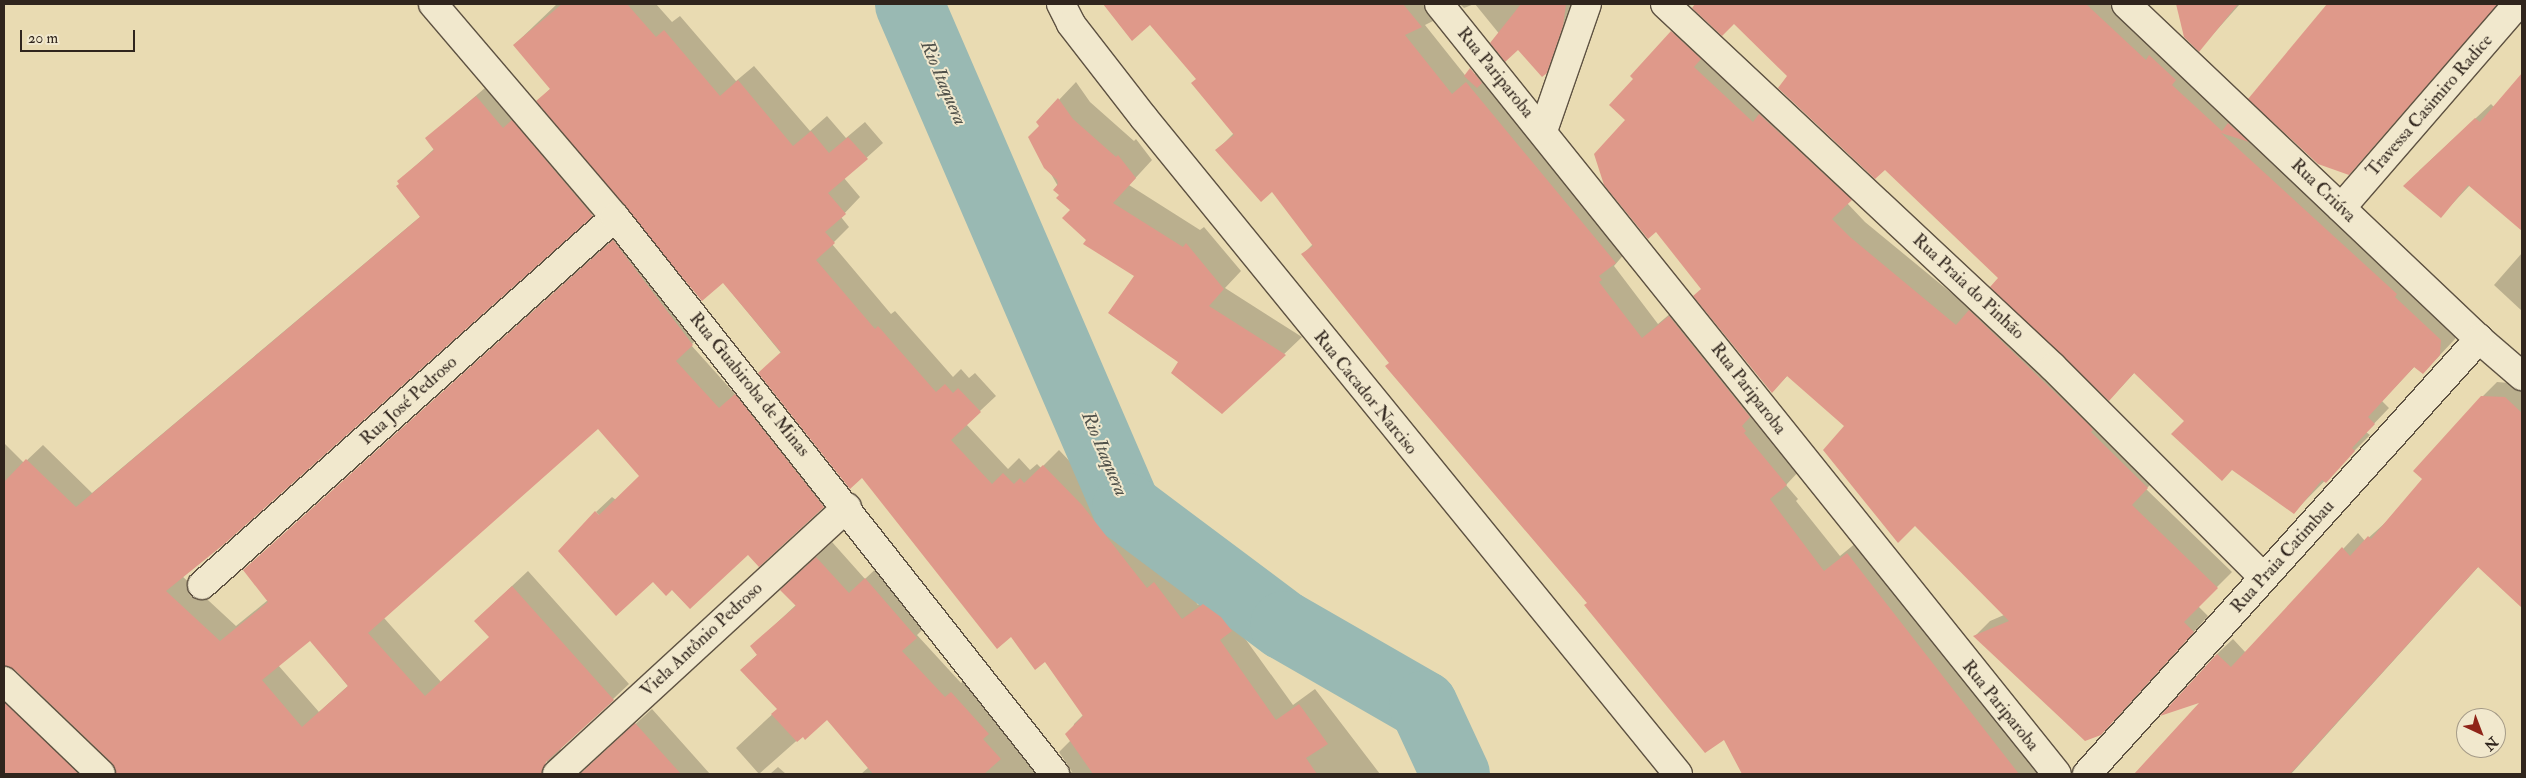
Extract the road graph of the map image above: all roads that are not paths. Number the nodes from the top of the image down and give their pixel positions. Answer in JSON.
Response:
{"nodes":[{"id":1,"x":433,"y":4,"type":"edge"},
{"id":2,"x":1061,"y":4,"type":"edge"},
{"id":3,"x":1439,"y":4,"type":"edge"},
{"id":4,"x":1587,"y":4,"type":"edge"},
{"id":5,"x":1665,"y":4,"type":"edge"},
{"id":6,"x":2126,"y":4,"type":"edge"},
{"id":7,"x":2518,"y":4,"type":"edge"},
{"id":8,"x":1543,"y":131,"type":"junction"},
{"id":9,"x":2341,"y":208,"type":"junction"},
{"id":10,"x":615,"y":217,"type":"junction"},
{"id":11,"x":2479,"y":339,"type":"junction"},
{"id":12,"x":2522,"y":376,"type":"edge"},
{"id":13,"x":846,"y":507,"type":"junction"},
{"id":14,"x":2263,"y":577,"type":"junction"},
{"id":15,"x":202,"y":584,"type":"dead end"},
{"id":16,"x":4,"y":681,"type":"edge"},
{"id":17,"x":101,"y":774,"type":"edge"},
{"id":18,"x":557,"y":774,"type":"edge"},
{"id":19,"x":1055,"y":774,"type":"edge"},
{"id":20,"x":1678,"y":774,"type":"edge"},
{"id":21,"x":2057,"y":774,"type":"edge"},
{"id":22,"x":2088,"y":774,"type":"edge"}],
"edges":[{"from":1,"to":10,"type":"street","name":"Rua Guabiroba de Minas"},
{"from":2,"to":20,"type":"street","name":"Rua Cacador Narciso"},
{"from":3,"to":8,"type":"street","name":"Rua Pariparoba"},
{"from":4,"to":8,"type":"street"},
{"from":5,"to":14,"type":"street","name":"Rua Praia do Pinhão"},
{"from":6,"to":9,"type":"street","name":"Rua Criúva"},
{"from":7,"to":9,"type":"street","name":"Travessa Casimiro Radice"},
{"from":8,"to":21,"type":"street","name":"Rua Pariparoba"},
{"from":9,"to":11,"type":"street","name":"Rua Criúva"},
{"from":10,"to":13,"type":"street","name":"Rua Guabiroba de Minas"},
{"from":10,"to":15,"type":"street","name":"Rua José Pedroso"},
{"from":11,"to":12,"type":"street","name":"Rua Criúva"},
{"from":11,"to":14,"type":"street","name":"Rua Praia Catimbau"},
{"from":13,"to":18,"type":"street","name":"Viela Antônio Pedroso"},
{"from":13,"to":19,"type":"street","name":"Rua Guabiroba de Minas"},
{"from":14,"to":22,"type":"street","name":"Rua Praia Catimbau"},
{"from":16,"to":17,"type":"street"}]}
